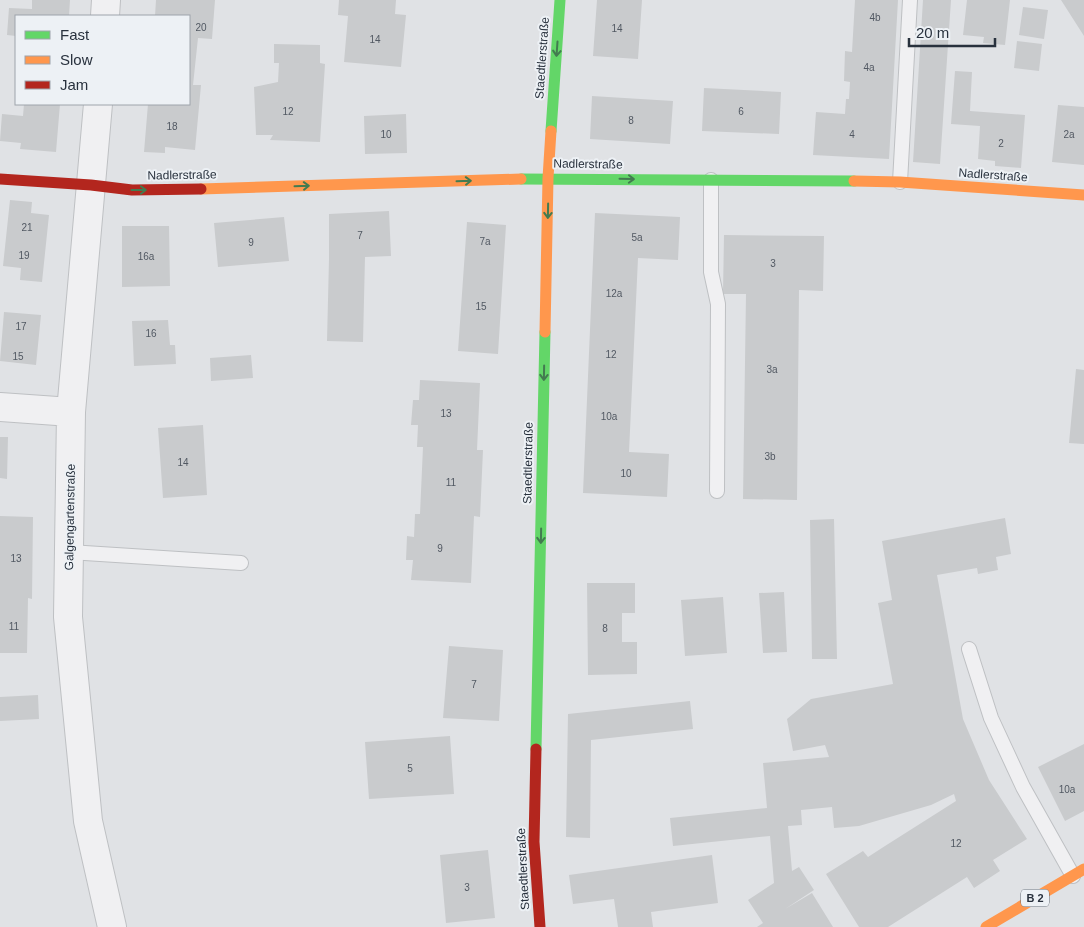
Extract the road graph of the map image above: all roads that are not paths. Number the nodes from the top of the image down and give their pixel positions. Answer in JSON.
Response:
{"nodes":[{"id":1,"x":106,"y":0,"type":"edge"},
{"id":2,"x":560,"y":0,"type":"edge"},
{"id":3,"x":910,"y":0,"type":"edge"},
{"id":4,"x":105,"y":15,"type":"edge"},
{"id":5,"x":98,"y":105,"type":"edge"},
{"id":6,"x":548,"y":178,"type":"junction"},
{"id":7,"x":0,"y":179,"type":"edge"},
{"id":8,"x":711,"y":180,"type":"junction"},
{"id":9,"x":900,"y":182,"type":"junction"},
{"id":10,"x":91,"y":185,"type":"junction"},
{"id":11,"x":1084,"y":195,"type":"edge"},
{"id":12,"x":0,"y":407,"type":"edge"},
{"id":13,"x":71,"y":412,"type":"junction"},
{"id":14,"x":717,"y":491,"type":"dead end"},
{"id":15,"x":69,"y":552,"type":"junction"},
{"id":16,"x":241,"y":563,"type":"dead end"},
{"id":17,"x":969,"y":649,"type":"dead end"},
{"id":18,"x":1078,"y":872,"type":"edge"},
{"id":19,"x":112,"y":927,"type":"edge"},
{"id":20,"x":540,"y":927,"type":"edge"},
{"id":21,"x":986,"y":927,"type":"edge"}],
"edges":[{"from":1,"to":4,"type":"street"},
{"from":2,"to":6,"type":"street","name":"Staedtlerstraße","one_way":true},
{"from":3,"to":9,"type":"lane"},
{"from":5,"to":10,"type":"street","name":"Galgengartenstraße"},
{"from":6,"to":8,"type":"street","name":"Nadlerstraße","one_way":true},
{"from":10,"to":6,"type":"street","name":"Nadlerstraße","one_way":true},
{"from":6,"to":20,"type":"street","name":"Staedtlerstraße","one_way":true},
{"from":7,"to":10,"type":"street","name":"Nadlerstraße"},
{"from":8,"to":9,"type":"street","name":"Nadlerstraße"},
{"from":8,"to":14,"type":"lane"},
{"from":9,"to":11,"type":"street","name":"Nadlerstraße"},
{"from":10,"to":13,"type":"street","name":"Galgengartenstraße"},
{"from":12,"to":13,"type":"street"},
{"from":13,"to":15,"type":"street","name":"Galgengartenstraße"},
{"from":15,"to":16,"type":"lane"},
{"from":15,"to":19,"type":"street","name":"Galgengartenstraße"},
{"from":17,"to":18,"type":"lane"},
{"from":18,"to":21,"type":"street","number":"B 2"}]}
